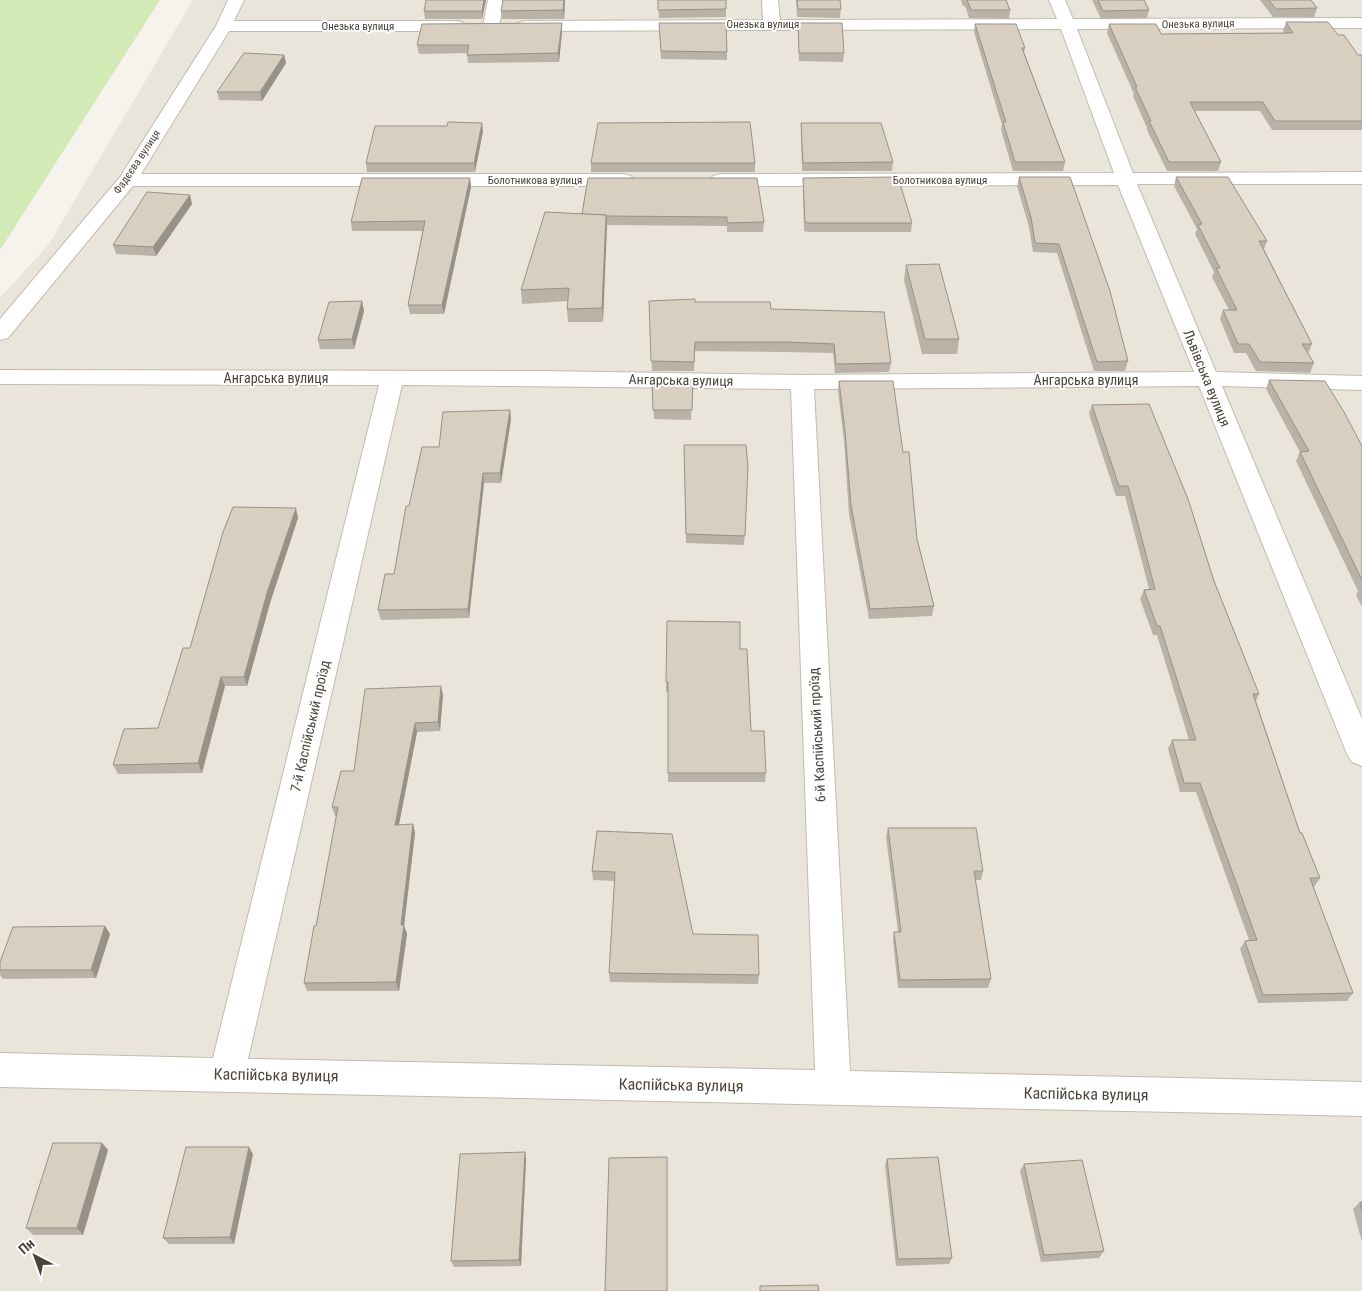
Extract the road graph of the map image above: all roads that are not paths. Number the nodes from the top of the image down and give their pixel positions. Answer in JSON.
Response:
{"nodes":[{"id":1,"x":236,"y":0,"type":"edge"},
{"id":2,"x":496,"y":0,"type":"edge"},
{"id":3,"x":770,"y":0,"type":"edge"},
{"id":4,"x":1057,"y":0,"type":"edge"},
{"id":5,"x":1362,"y":23,"type":"edge"},
{"id":6,"x":772,"y":24,"type":"junction"},
{"id":7,"x":224,"y":26,"type":"junction"},
{"id":8,"x":491,"y":26,"type":"junction"},
{"id":9,"x":1068,"y":26,"type":"junction"},
{"id":10,"x":1362,"y":178,"type":"edge"},
{"id":11,"x":128,"y":180,"type":"junction"},
{"id":12,"x":647,"y":180,"type":"edge"},
{"id":13,"x":707,"y":180,"type":"edge"},
{"id":14,"x":1126,"y":180,"type":"junction"},
{"id":15,"x":0,"y":334,"type":"edge"},
{"id":16,"x":0,"y":377,"type":"edge"},
{"id":17,"x":392,"y":378,"type":"junction"},
{"id":18,"x":1207,"y":379,"type":"junction"},
{"id":19,"x":802,"y":382,"type":"junction"},
{"id":20,"x":1362,"y":383,"type":"edge"},
{"id":21,"x":1362,"y":754,"type":"edge"},
{"id":22,"x":0,"y":1070,"type":"edge"},
{"id":23,"x":227,"y":1074,"type":"junction"},
{"id":24,"x":833,"y":1089,"type":"junction"},
{"id":25,"x":1362,"y":1099,"type":"edge"}],
"edges":[{"from":1,"to":7,"type":"street","name":"Фадєєва вулиця"},
{"from":2,"to":8,"type":"street"},
{"from":3,"to":6,"type":"street"},
{"from":4,"to":9,"type":"street","name":"Львівська вулиця"},
{"from":5,"to":9,"type":"street","name":"Онезька вулиця"},
{"from":6,"to":8,"type":"street","name":"Онезька вулиця"},
{"from":6,"to":9,"type":"street","name":"Онезька вулиця"},
{"from":7,"to":8,"type":"street","name":"Онезька вулиця"},
{"from":7,"to":11,"type":"street","name":"Фадєєва вулиця"},
{"from":9,"to":14,"type":"street","name":"Львівська вулиця"},
{"from":10,"to":14,"type":"street","name":"Болотникова вулиця"},
{"from":11,"to":12,"type":"street","name":"Болотникова вулиця"},
{"from":11,"to":15,"type":"street","name":"Фадєєва вулиця"},
{"from":13,"to":14,"type":"street","name":"Болотникова вулиця"},
{"from":14,"to":18,"type":"street","name":"Львівська вулиця"},
{"from":16,"to":17,"type":"street","name":"Ангарська вулиця"},
{"from":17,"to":19,"type":"street","name":"Ангарська вулиця"},
{"from":17,"to":23,"type":"street","name":"7-й Каспійський проїзд"},
{"from":18,"to":19,"type":"street","name":"Ангарська вулиця"},
{"from":18,"to":20,"type":"street","name":"Ангарська вулиця"},
{"from":18,"to":21,"type":"street","name":"Львівська вулиця"},
{"from":19,"to":24,"type":"street","name":"6-й Каспійський проїзд"},
{"from":22,"to":23,"type":"street","name":"Каспійська вулиця"},
{"from":23,"to":24,"type":"street","name":"Каспійська вулиця"},
{"from":24,"to":25,"type":"street","name":"Каспійська вулиця"}]}
